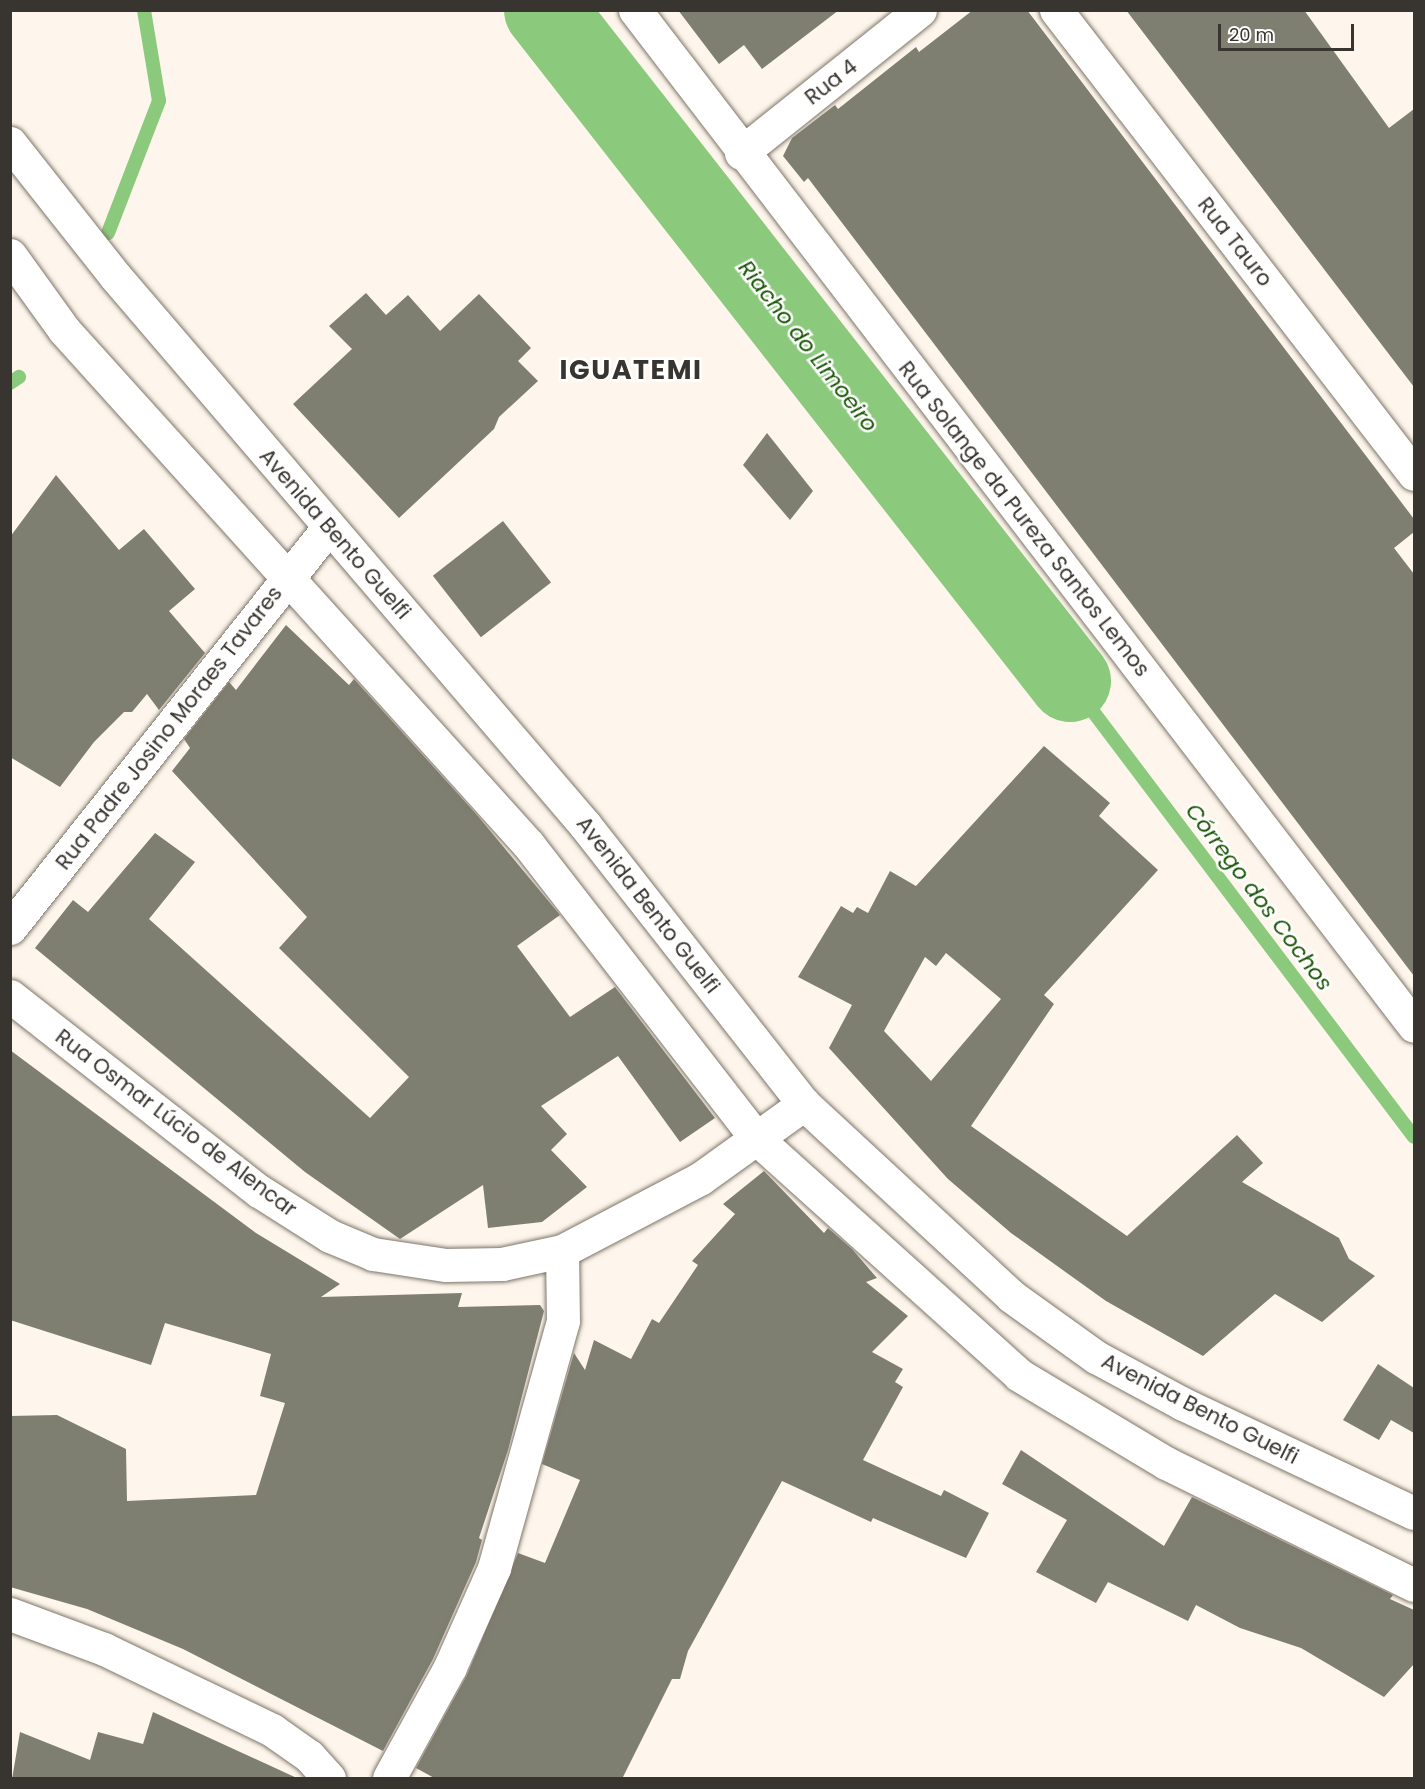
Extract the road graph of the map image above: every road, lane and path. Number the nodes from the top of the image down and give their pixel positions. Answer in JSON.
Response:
{"nodes":[{"id":1,"x":635,"y":10,"type":"edge"},
{"id":2,"x":920,"y":10,"type":"edge"},
{"id":3,"x":1056,"y":10,"type":"edge"},
{"id":4,"x":10,"y":143,"type":"edge"},
{"id":5,"x":741,"y":153,"type":"junction"},
{"id":6,"x":10,"y":255,"type":"edge"},
{"id":7,"x":1414,"y":474,"type":"edge"},
{"id":8,"x":328,"y":528,"type":"junction"},
{"id":9,"x":288,"y":578,"type":"junction"},
{"id":10,"x":10,"y":928,"type":"edge"},
{"id":11,"x":10,"y":996,"type":"edge"},
{"id":12,"x":1414,"y":1026,"type":"edge"},
{"id":13,"x":804,"y":1104,"type":"junction"},
{"id":14,"x":755,"y":1137,"type":"junction"},
{"id":15,"x":562,"y":1251,"type":"junction"},
{"id":16,"x":1414,"y":1513,"type":"edge"},
{"id":17,"x":1414,"y":1585,"type":"edge"},
{"id":18,"x":10,"y":1614,"type":"edge"},
{"id":19,"x":329,"y":1779,"type":"edge"},
{"id":20,"x":389,"y":1779,"type":"edge"}],
"edges":[{"from":1,"to":5,"type":"street","name":"Rua Solange da Pureza Santos Lemos"},
{"from":2,"to":5,"type":"street","name":"Rua 4"},
{"from":3,"to":7,"type":"street","name":"Rua Tauro"},
{"from":4,"to":8,"type":"street","name":"Avenida Bento Guelfi"},
{"from":5,"to":12,"type":"street","name":"Rua Solange da Pureza Santos Lemos"},
{"from":6,"to":9,"type":"street"},
{"from":8,"to":9,"type":"street","name":"Rua Padre Josino Moraes Tavares"},
{"from":8,"to":13,"type":"street","name":"Avenida Bento Guelfi"},
{"from":9,"to":10,"type":"street","name":"Rua Padre Josino Moraes Tavares"},
{"from":9,"to":14,"type":"street"},
{"from":11,"to":15,"type":"street","name":"Rua Osmar Lúcio de Alencar"},
{"from":13,"to":14,"type":"street","name":"Rua Osmar Lúcio de Alencar"},
{"from":13,"to":16,"type":"street","name":"Avenida Bento Guelfi"},
{"from":14,"to":15,"type":"street","name":"Rua Osmar Lúcio de Alencar"},
{"from":14,"to":17,"type":"street"},
{"from":15,"to":20,"type":"street"},
{"from":18,"to":19,"type":"street"}]}
